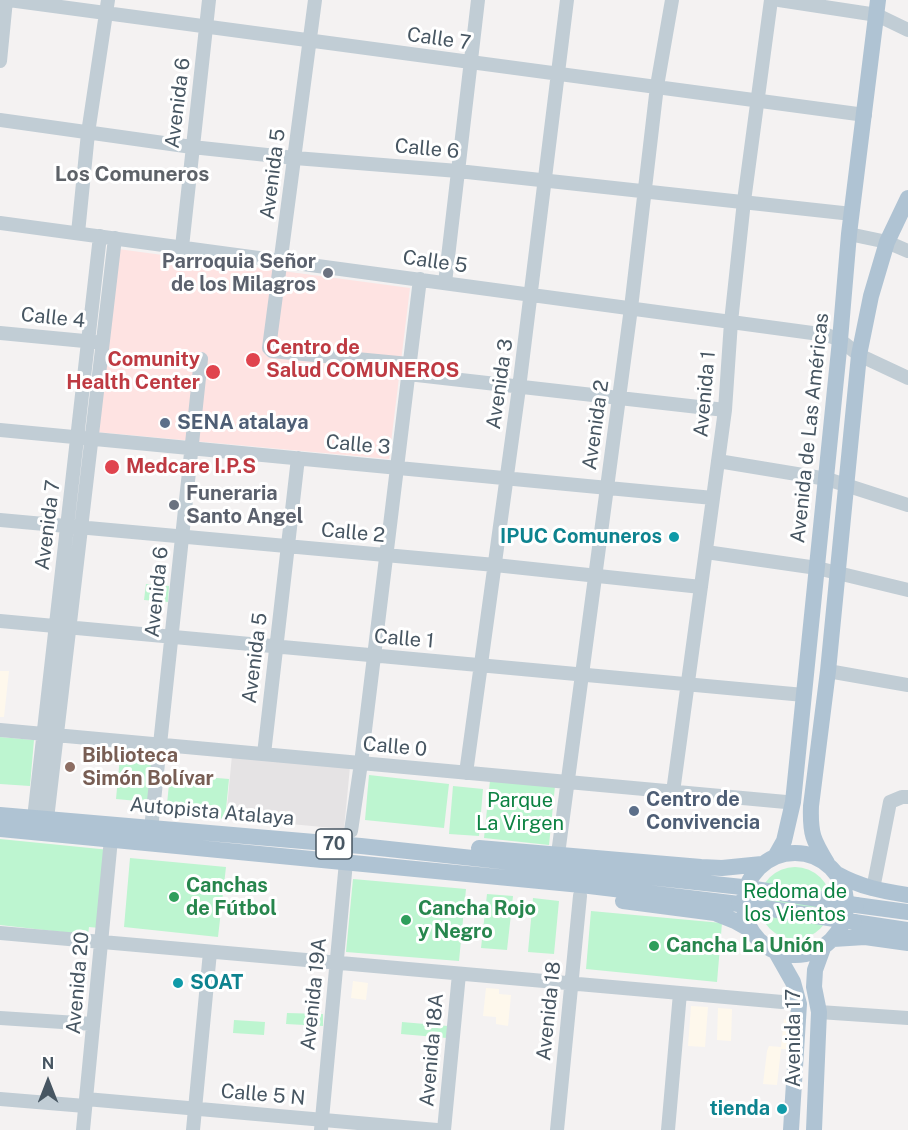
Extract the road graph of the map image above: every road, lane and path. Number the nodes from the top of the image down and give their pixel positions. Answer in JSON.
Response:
{"nodes":[{"id":1,"x":8,"y":0,"type":"edge"},
{"id":2,"x":209,"y":0,"type":"edge"},
{"id":3,"x":315,"y":0,"type":"edge"},
{"id":4,"x":478,"y":0,"type":"edge"},
{"id":5,"x":567,"y":0,"type":"edge"},
{"id":6,"x":672,"y":0,"type":"edge"},
{"id":7,"x":771,"y":0,"type":"edge"},
{"id":8,"x":779,"y":0,"type":"edge"},
{"id":9,"x":107,"y":7,"type":"edge"},
{"id":10,"x":878,"y":8,"type":"edge"},
{"id":11,"x":206,"y":28,"type":"junction"},
{"id":12,"x":908,"y":30,"type":"edge"},
{"id":13,"x":309,"y":41,"type":"junction"},
{"id":14,"x":0,"y":61,"type":"edge"},
{"id":15,"x":470,"y":63,"type":"junction"},
{"id":16,"x":560,"y":75,"type":"junction"},
{"id":17,"x":657,"y":86,"type":"junction"},
{"id":18,"x":759,"y":101,"type":"junction"},
{"id":19,"x":865,"y":116,"type":"junction"},
{"id":20,"x":0,"y":120,"type":"edge"},
{"id":21,"x":88,"y":133,"type":"junction"},
{"id":22,"x":192,"y":147,"type":"junction"},
{"id":23,"x":295,"y":158,"type":"junction"},
{"id":24,"x":458,"y":171,"type":"junction"},
{"id":25,"x":546,"y":181,"type":"junction"},
{"id":26,"x":646,"y":191,"type":"junction"},
{"id":27,"x":908,"y":198,"type":"edge"},
{"id":28,"x":744,"y":201,"type":"junction"},
{"id":29,"x":852,"y":214,"type":"junction"},
{"id":30,"x":0,"y":223,"type":"edge"},
{"id":31,"x":78,"y":233,"type":"junction"},
{"id":32,"x":849,"y":234,"type":"junction"},
{"id":33,"x":100,"y":236,"type":"junction"},
{"id":34,"x":115,"y":238,"type":"junction"},
{"id":35,"x":887,"y":242,"type":"junction"},
{"id":36,"x":182,"y":247,"type":"junction"},
{"id":37,"x":908,"y":251,"type":"edge"},
{"id":38,"x":282,"y":261,"type":"junction"},
{"id":39,"x":420,"y":279,"type":"junction"},
{"id":40,"x":445,"y":283,"type":"junction"},
{"id":41,"x":531,"y":295,"type":"junction"},
{"id":42,"x":631,"y":308,"type":"junction"},
{"id":43,"x":731,"y":322,"type":"junction"},
{"id":44,"x":0,"y":333,"type":"edge"},
{"id":45,"x":840,"y":340,"type":"junction"},
{"id":46,"x":88,"y":341,"type":"junction"},
{"id":47,"x":103,"y":343,"type":"junction"},
{"id":48,"x":859,"y":355,"type":"junction"},
{"id":49,"x":201,"y":358,"type":"dead end"},
{"id":50,"x":409,"y":369,"type":"junction"},
{"id":51,"x":908,"y":378,"type":"edge"},
{"id":52,"x":519,"y":388,"type":"junction"},
{"id":53,"x":619,"y":398,"type":"junction"},
{"id":54,"x":725,"y":410,"type":"junction"},
{"id":55,"x":0,"y":430,"type":"edge"},
{"id":56,"x":84,"y":438,"type":"junction"},
{"id":57,"x":192,"y":448,"type":"junction"},
{"id":58,"x":297,"y":458,"type":"junction"},
{"id":59,"x":718,"y":461,"type":"junction"},
{"id":60,"x":397,"y":468,"type":"junction"},
{"id":61,"x":507,"y":478,"type":"junction"},
{"id":62,"x":826,"y":480,"type":"junction"},
{"id":63,"x":846,"y":486,"type":"junction"},
{"id":64,"x":607,"y":488,"type":"junction"},
{"id":65,"x":713,"y":498,"type":"junction"},
{"id":66,"x":908,"y":506,"type":"edge"},
{"id":67,"x":0,"y":520,"type":"edge"},
{"id":68,"x":74,"y":527,"type":"junction"},
{"id":69,"x":183,"y":536,"type":"junction"},
{"id":70,"x":288,"y":546,"type":"junction"},
{"id":71,"x":706,"y":552,"type":"junction"},
{"id":72,"x":386,"y":555,"type":"junction"},
{"id":73,"x":495,"y":565,"type":"junction"},
{"id":74,"x":817,"y":568,"type":"junction"},
{"id":75,"x":837,"y":573,"type":"junction"},
{"id":76,"x":595,"y":576,"type":"junction"},
{"id":77,"x":701,"y":587,"type":"junction"},
{"id":78,"x":908,"y":590,"type":"edge"},
{"id":79,"x":0,"y":621,"type":"edge"},
{"id":80,"x":62,"y":628,"type":"junction"},
{"id":81,"x":172,"y":637,"type":"junction"},
{"id":82,"x":276,"y":647,"type":"junction"},
{"id":83,"x":374,"y":656,"type":"junction"},
{"id":84,"x":481,"y":665,"type":"junction"},
{"id":85,"x":828,"y":672,"type":"junction"},
{"id":86,"x":582,"y":675,"type":"junction"},
{"id":87,"x":908,"y":685,"type":"edge"},
{"id":88,"x":688,"y":686,"type":"junction"},
{"id":89,"x":804,"y":695,"type":"junction"},
{"id":90,"x":0,"y":730,"type":"edge"},
{"id":91,"x":50,"y":735,"type":"junction"},
{"id":92,"x":160,"y":745,"type":"junction"},
{"id":93,"x":264,"y":754,"type":"junction"},
{"id":94,"x":362,"y":763,"type":"junction"},
{"id":95,"x":466,"y":773,"type":"junction"},
{"id":96,"x":568,"y":782,"type":"junction"},
{"id":97,"x":673,"y":792,"type":"junction"},
{"id":98,"x":908,"y":797,"type":"edge"},
{"id":99,"x":786,"y":802,"type":"dead end"},
{"id":100,"x":0,"y":815,"type":"edge"},
{"id":101,"x":40,"y":818,"type":"junction"},
{"id":102,"x":0,"y":829,"type":"edge"},
{"id":103,"x":151,"y":829,"type":"junction"},
{"id":104,"x":351,"y":831,"type":"dead end"},
{"id":105,"x":111,"y":839,"type":"junction"},
{"id":106,"x":387,"y":849,"type":"junction"},
{"id":107,"x":558,"y":854,"type":"junction"},
{"id":108,"x":768,"y":861,"type":"junction"},
{"id":109,"x":346,"y":862,"type":"junction"},
{"id":110,"x":377,"y":865,"type":"junction"},
{"id":111,"x":475,"y":866,"type":"junction"},
{"id":112,"x":832,"y":868,"type":"junction"},
{"id":113,"x":873,"y":889,"type":"junction"},
{"id":114,"x":740,"y":895,"type":"junction"},
{"id":115,"x":908,"y":895,"type":"edge"},
{"id":116,"x":580,"y":896,"type":"junction"},
{"id":117,"x":908,"y":912,"type":"edge"},
{"id":118,"x":751,"y":930,"type":"junction"},
{"id":119,"x":908,"y":930,"type":"edge"},
{"id":120,"x":0,"y":933,"type":"edge"},
{"id":121,"x":101,"y":943,"type":"junction"},
{"id":122,"x":828,"y":943,"type":"junction"},
{"id":123,"x":908,"y":943,"type":"edge"},
{"id":124,"x":210,"y":952,"type":"junction"},
{"id":125,"x":776,"y":952,"type":"junction"},
{"id":126,"x":337,"y":963,"type":"junction"},
{"id":127,"x":459,"y":974,"type":"junction"},
{"id":128,"x":571,"y":984,"type":"junction"},
{"id":129,"x":680,"y":993,"type":"junction"},
{"id":130,"x":782,"y":1002,"type":"dead end"},
{"id":131,"x":819,"y":1012,"type":"junction"},
{"id":132,"x":0,"y":1018,"type":"edge"},
{"id":133,"x":908,"y":1018,"type":"edge"},
{"id":134,"x":93,"y":1024,"type":"junction"},
{"id":135,"x":0,"y":1099,"type":"edge"},
{"id":136,"x":86,"y":1103,"type":"junction"},
{"id":137,"x":195,"y":1109,"type":"junction"},
{"id":138,"x":321,"y":1125,"type":"edge"},
{"id":139,"x":83,"y":1130,"type":"edge"},
{"id":140,"x":193,"y":1130,"type":"edge"},
{"id":141,"x":437,"y":1130,"type":"edge"},
{"id":142,"x":444,"y":1130,"type":"edge"},
{"id":143,"x":557,"y":1130,"type":"edge"},
{"id":144,"x":668,"y":1130,"type":"edge"},
{"id":145,"x":791,"y":1130,"type":"edge"},
{"id":146,"x":814,"y":1130,"type":"edge"}],
"edges":[{"from":1,"to":9,"type":"street","name":"Calle 7"},
{"from":1,"to":14,"type":"street"},
{"from":2,"to":11,"type":"street","name":"Avenida 6"},
{"from":3,"to":13,"type":"street","name":"Avenida 5"},
{"from":4,"to":15,"type":"street"},
{"from":5,"to":16,"type":"street","name":"Avenida 3"},
{"from":6,"to":17,"type":"street","name":"Avenida 2"},
{"from":7,"to":18,"type":"street","name":"Avenida 1"},
{"from":8,"to":10,"type":"street"},
{"from":9,"to":11,"type":"street","name":"Calle 7"},
{"from":9,"to":21,"type":"street"},
{"from":10,"to":12,"type":"street"},
{"from":10,"to":19,"type":"main road","name":"Avenida de Las Américas"},
{"from":11,"to":13,"type":"street","name":"Calle 7"},
{"from":11,"to":22,"type":"street","name":"Avenida 6"},
{"from":13,"to":15,"type":"street","name":"Calle 7"},
{"from":13,"to":23,"type":"street","name":"Avenida 5"},
{"from":15,"to":16,"type":"street","name":"Calle 7"},
{"from":15,"to":24,"type":"street"},
{"from":16,"to":17,"type":"street","name":"Calle 7"},
{"from":16,"to":25,"type":"street","name":"Avenida 3"},
{"from":17,"to":18,"type":"street","name":"Calle 7"},
{"from":17,"to":26,"type":"street","name":"Avenida 2"},
{"from":18,"to":19,"type":"street","name":"Calle 7"},
{"from":18,"to":28,"type":"street","name":"Avenida 1"},
{"from":19,"to":29,"type":"main road","name":"Avenida de Las Américas"},
{"from":20,"to":21,"type":"street","name":"Calle 6"},
{"from":21,"to":22,"type":"street","name":"Calle 6"},
{"from":21,"to":31,"type":"street"},
{"from":22,"to":23,"type":"street","name":"Calle 6"},
{"from":22,"to":36,"type":"street","name":"Avenida 6"},
{"from":23,"to":24,"type":"street","name":"Calle 6"},
{"from":23,"to":38,"type":"street","name":"Avenida 5"},
{"from":24,"to":25,"type":"street","name":"Calle 6"},
{"from":24,"to":40,"type":"street"},
{"from":25,"to":26,"type":"street","name":"Calle 6"},
{"from":25,"to":41,"type":"street","name":"Avenida 3"},
{"from":26,"to":28,"type":"street","name":"Calle 6"},
{"from":26,"to":42,"type":"street","name":"Avenida 2"},
{"from":27,"to":35,"type":"main road"},
{"from":28,"to":29,"type":"street","name":"Calle 6"},
{"from":28,"to":43,"type":"street","name":"Avenida 1"},
{"from":29,"to":32,"type":"main road","name":"Avenida de Las Américas"},
{"from":30,"to":31,"type":"street","name":"Calle 5"},
{"from":31,"to":33,"type":"street","name":"Calle 5"},
{"from":32,"to":35,"type":"street"},
{"from":32,"to":45,"type":"main road","name":"Avenida de Las Américas"},
{"from":33,"to":34,"type":"street","name":"Calle 5"},
{"from":33,"to":46,"type":"street","name":"Avenida 7"},
{"from":34,"to":36,"type":"street","name":"Calle 5"},
{"from":34,"to":47,"type":"street","name":"Avenida 7"},
{"from":35,"to":37,"type":"street"},
{"from":35,"to":48,"type":"main road"},
{"from":36,"to":38,"type":"street","name":"Calle 5"},
{"from":38,"to":39,"type":"street","name":"Calle 5"},
{"from":38,"to":50,"type":"street","name":"Avenida 5"},
{"from":39,"to":40,"type":"street","name":"Calle 5"},
{"from":39,"to":50,"type":"street"},
{"from":40,"to":41,"type":"street","name":"Calle 5"},
{"from":41,"to":42,"type":"street","name":"Calle 5"},
{"from":41,"to":52,"type":"street","name":"Avenida 3"},
{"from":42,"to":43,"type":"street","name":"Calle 5"},
{"from":42,"to":53,"type":"street","name":"Avenida 2"},
{"from":43,"to":45,"type":"street","name":"Calle 5"},
{"from":43,"to":54,"type":"street","name":"Avenida 1"},
{"from":44,"to":46,"type":"street","name":"Calle 4"},
{"from":45,"to":48,"type":"street","name":"Calle 5"},
{"from":45,"to":62,"type":"main road","name":"Avenida de Las Américas"},
{"from":46,"to":47,"type":"street","name":"Calle 4"},
{"from":46,"to":56,"type":"street","name":"Avenida 7"},
{"from":47,"to":56,"type":"street","name":"Avenida 7"},
{"from":48,"to":51,"type":"street","name":"Calle 5"},
{"from":48,"to":63,"type":"main road"},
{"from":49,"to":57,"type":"street","name":"Avenida 6"},
{"from":50,"to":52,"type":"street"},
{"from":50,"to":60,"type":"street"},
{"from":52,"to":53,"type":"street"},
{"from":52,"to":61,"type":"street","name":"Avenida 3"},
{"from":53,"to":54,"type":"street"},
{"from":53,"to":64,"type":"street","name":"Avenida 2"},
{"from":54,"to":59,"type":"street","name":"Avenida 1"},
{"from":55,"to":56,"type":"street","name":"Calle 3"},
{"from":56,"to":57,"type":"street","name":"Calle 3"},
{"from":56,"to":68,"type":"street","name":"Avenida 7"},
{"from":57,"to":58,"type":"street","name":"Calle 3"},
{"from":57,"to":69,"type":"street","name":"Avenida 6"},
{"from":58,"to":60,"type":"street","name":"Calle 3"},
{"from":58,"to":70,"type":"street","name":"Avenida 5"},
{"from":59,"to":62,"type":"street"},
{"from":59,"to":65,"type":"street","name":"Avenida 1"},
{"from":60,"to":61,"type":"street","name":"Calle 3"},
{"from":60,"to":72,"type":"street"},
{"from":61,"to":64,"type":"street","name":"Calle 3"},
{"from":61,"to":73,"type":"street","name":"Avenida 3"},
{"from":62,"to":63,"type":"street"},
{"from":62,"to":74,"type":"main road","name":"Avenida de Las Américas"},
{"from":63,"to":66,"type":"street"},
{"from":63,"to":75,"type":"main road"},
{"from":64,"to":65,"type":"street","name":"Calle 3"},
{"from":64,"to":76,"type":"street","name":"Avenida 2"},
{"from":65,"to":71,"type":"street","name":"Avenida 1"},
{"from":67,"to":68,"type":"street","name":"Calle 2"},
{"from":68,"to":69,"type":"street","name":"Calle 2"},
{"from":68,"to":80,"type":"street","name":"Avenida 7"},
{"from":69,"to":70,"type":"street","name":"Calle 2"},
{"from":69,"to":81,"type":"street","name":"Avenida 6"},
{"from":70,"to":72,"type":"street","name":"Calle 2"},
{"from":70,"to":82,"type":"street","name":"Avenida 5"},
{"from":71,"to":74,"type":"street"},
{"from":71,"to":77,"type":"street","name":"Avenida 1"},
{"from":72,"to":73,"type":"street","name":"Calle 2"},
{"from":72,"to":83,"type":"street"},
{"from":73,"to":76,"type":"street","name":"Calle 2"},
{"from":73,"to":84,"type":"street","name":"Avenida 3"},
{"from":74,"to":75,"type":"street"},
{"from":74,"to":89,"type":"main road","name":"Avenida de Las Américas"},
{"from":75,"to":78,"type":"street"},
{"from":75,"to":85,"type":"main road"},
{"from":76,"to":77,"type":"street","name":"Calle 2"},
{"from":76,"to":86,"type":"street","name":"Avenida 2"},
{"from":77,"to":88,"type":"street","name":"Avenida 1"},
{"from":79,"to":80,"type":"street","name":"Calle 1"},
{"from":80,"to":81,"type":"street","name":"Calle 1"},
{"from":80,"to":91,"type":"street","name":"Avenida 7"},
{"from":81,"to":82,"type":"street","name":"Calle 1"},
{"from":81,"to":92,"type":"street","name":"Avenida 6"},
{"from":82,"to":83,"type":"street","name":"Calle 1"},
{"from":82,"to":93,"type":"street","name":"Avenida 5"},
{"from":83,"to":84,"type":"street","name":"Calle 1"},
{"from":83,"to":94,"type":"street"},
{"from":84,"to":86,"type":"street","name":"Calle 1"},
{"from":84,"to":95,"type":"street","name":"Avenida 3"},
{"from":85,"to":87,"type":"street"},
{"from":85,"to":112,"type":"main road"},
{"from":86,"to":88,"type":"street","name":"Calle 1"},
{"from":86,"to":96,"type":"street","name":"Avenida 2"},
{"from":88,"to":89,"type":"street","name":"Calle 1"},
{"from":88,"to":97,"type":"street","name":"Avenida 1"},
{"from":89,"to":108,"type":"main road","name":"Avenida de Las Américas"},
{"from":90,"to":91,"type":"street","name":"Calle 0"},
{"from":91,"to":92,"type":"street","name":"Calle 0"},
{"from":91,"to":101,"type":"street","name":"Avenida 7"},
{"from":92,"to":93,"type":"street","name":"Calle 0"},
{"from":92,"to":103,"type":"street","name":"Avenida 6"},
{"from":93,"to":94,"type":"street","name":"Calle 0"},
{"from":94,"to":95,"type":"street","name":"Calle 0"},
{"from":94,"to":104,"type":"street"},
{"from":95,"to":96,"type":"street","name":"Calle 0"},
{"from":96,"to":97,"type":"street","name":"Calle 0"},
{"from":96,"to":107,"type":"street","name":"Avenida 2"},
{"from":97,"to":99,"type":"street","name":"Calle 0"},
{"from":98,"to":113,"type":"street"},
{"from":100,"to":101,"type":"main road","name":"Autopista Atalaya","number":"70"},
{"from":101,"to":103,"type":"main road","name":"Autopista Atalaya","number":"70"},
{"from":102,"to":105,"type":"main road","name":"Autopista Atalaya","number":"70"},
{"from":103,"to":106,"type":"main road","name":"Autopista Atalaya","number":"70"},
{"from":105,"to":109,"type":"main road","name":"Autopista Atalaya","number":"70"},
{"from":105,"to":121,"type":"street","name":"Avenida 20"},
{"from":106,"to":107,"type":"main road"},
{"from":106,"to":111,"type":"main road","name":"Autopista Atalaya","number":"70"},
{"from":107,"to":108,"type":"main road"},
{"from":108,"to":112,"type":"main road"},
{"from":108,"to":118,"type":"main road"},
{"from":109,"to":110,"type":"main road","name":"Autopista Atalaya","number":"70"},
{"from":109,"to":126,"type":"street","name":"Avenida 19A"},
{"from":110,"to":111,"type":"main road","name":"Autopista Atalaya","number":"70"},
{"from":110,"to":116,"type":"main road"},
{"from":111,"to":114,"type":"main road","name":"Autopista Atalaya","number":"70"},
{"from":112,"to":113,"type":"main road"},
{"from":112,"to":122,"type":"main road"},
{"from":113,"to":115,"type":"main road"},
{"from":114,"to":117,"type":"main road","number":"70","bridge":true},
{"from":114,"to":119,"type":"main road","number":"70","bridge":true},
{"from":116,"to":118,"type":"main road"},
{"from":116,"to":128,"type":"street","name":"Avenida 18"},
{"from":118,"to":125,"type":"main road"},
{"from":120,"to":121,"type":"street"},
{"from":121,"to":124,"type":"street"},
{"from":121,"to":134,"type":"street","name":"Avenida 20"},
{"from":122,"to":123,"type":"main road"},
{"from":122,"to":125,"type":"main road"},
{"from":122,"to":131,"type":"main road","name":"Avenida 17"},
{"from":124,"to":126,"type":"street"},
{"from":124,"to":137,"type":"street"},
{"from":125,"to":145,"type":"main road","name":"Avenida 17"},
{"from":126,"to":127,"type":"street"},
{"from":126,"to":138,"type":"street","name":"Avenida 19A"},
{"from":127,"to":128,"type":"street"},
{"from":127,"to":142,"type":"street","name":"Avenida 18A"},
{"from":128,"to":129,"type":"street"},
{"from":128,"to":143,"type":"street","name":"Avenida 18"},
{"from":129,"to":130,"type":"street"},
{"from":129,"to":144,"type":"street"},
{"from":131,"to":133,"type":"street"},
{"from":131,"to":146,"type":"main road","name":"Avenida 17"},
{"from":132,"to":134,"type":"street"},
{"from":134,"to":136,"type":"street","name":"Avenida 20"},
{"from":135,"to":136,"type":"street","name":"Calle 5 N"},
{"from":136,"to":137,"type":"street","name":"Calle 5 N"},
{"from":136,"to":139,"type":"street","name":"Avenida 20"},
{"from":137,"to":138,"type":"street","name":"Calle 5 N"},
{"from":137,"to":140,"type":"street"},
{"from":138,"to":141,"type":"street","name":"Calle 5 N"}]}
